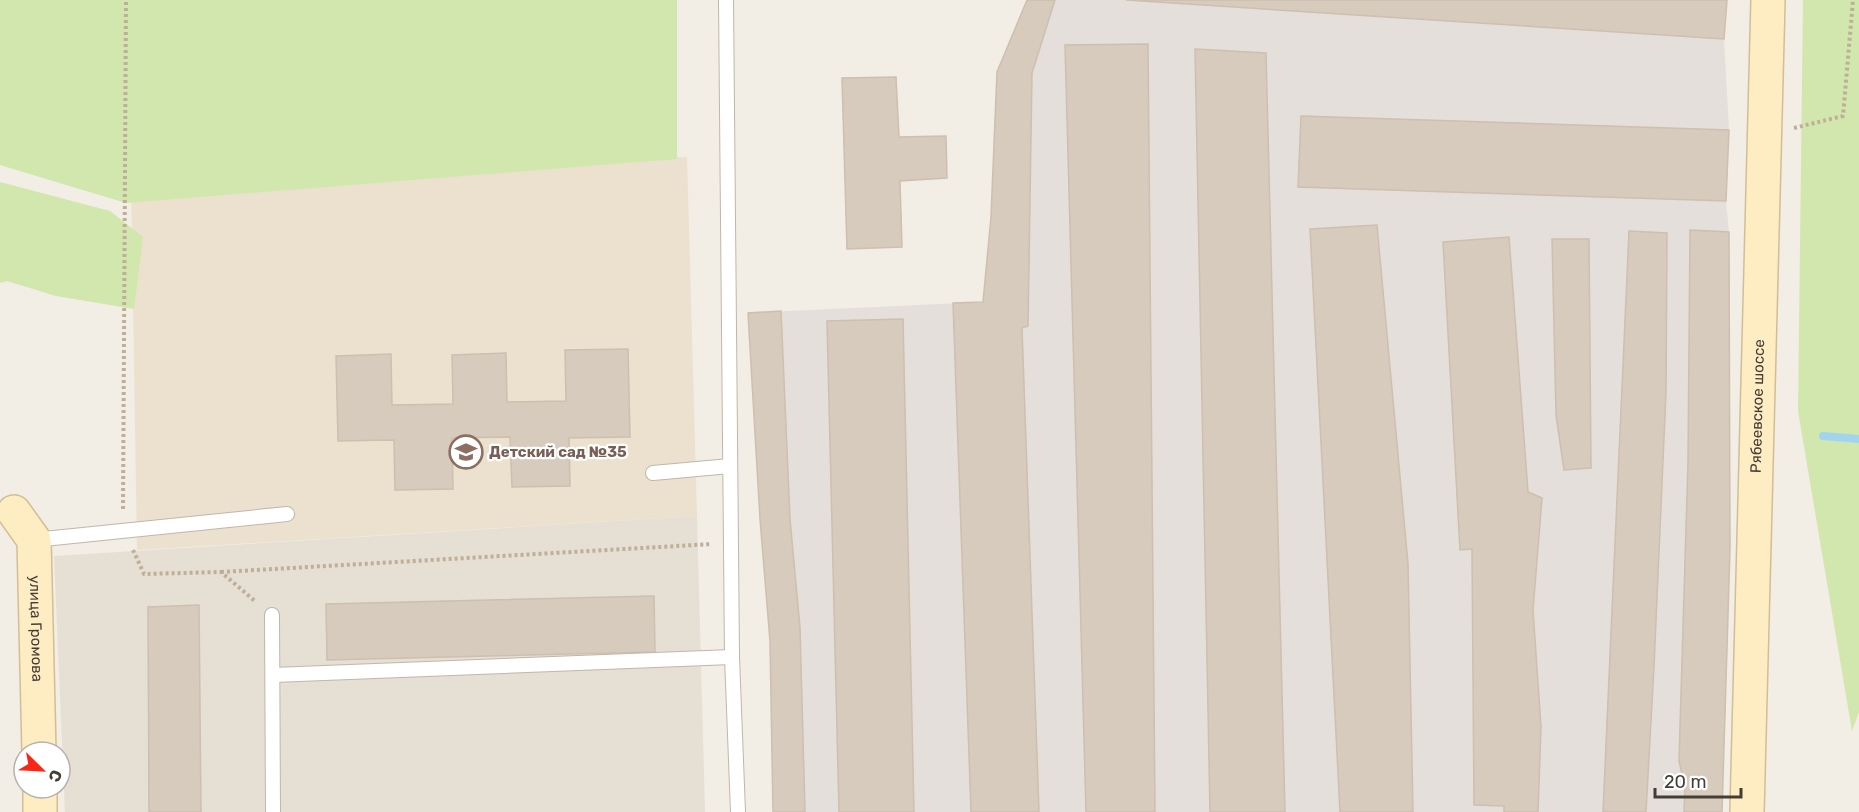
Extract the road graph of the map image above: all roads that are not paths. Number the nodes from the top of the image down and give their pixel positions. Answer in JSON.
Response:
{"nodes":[{"id":1,"x":726,"y":0,"type":"edge"},
{"id":2,"x":1768,"y":0,"type":"edge"},
{"id":3,"x":730,"y":466,"type":"junction"},
{"id":4,"x":653,"y":473,"type":"dead end"},
{"id":5,"x":14,"y":512,"type":"dead end"},
{"id":6,"x":286,"y":514,"type":"dead end"},
{"id":7,"x":34,"y":540,"type":"junction"},
{"id":8,"x":272,"y":615,"type":"road end"},
{"id":9,"x":732,"y":657,"type":"junction"},
{"id":10,"x":273,"y":675,"type":"junction"},
{"id":11,"x":39,"y":740,"type":"edge"},
{"id":12,"x":273,"y":812,"type":"edge"},
{"id":13,"x":738,"y":812,"type":"edge"},
{"id":14,"x":1747,"y":812,"type":"edge"}],
"edges":[{"from":1,"to":3,"type":"lane"},
{"from":2,"to":14,"type":"street","name":"Рябеевское шоссе"},
{"from":3,"to":4,"type":"lane"},
{"from":3,"to":9,"type":"lane"},
{"from":5,"to":7,"type":"street"},
{"from":6,"to":7,"type":"lane"},
{"from":7,"to":11,"type":"street","name":"улица Громова"},
{"from":8,"to":10,"type":"lane"},
{"from":9,"to":10,"type":"lane"},
{"from":9,"to":13,"type":"lane"},
{"from":10,"to":12,"type":"lane"}]}
